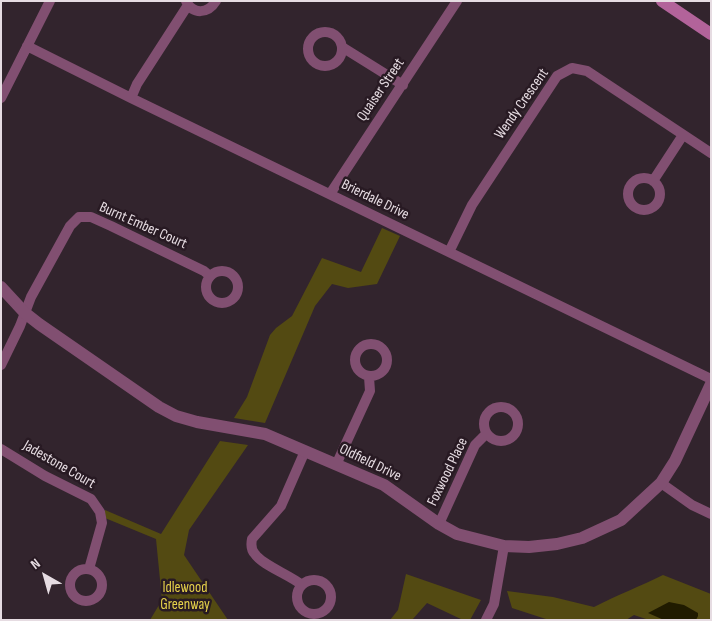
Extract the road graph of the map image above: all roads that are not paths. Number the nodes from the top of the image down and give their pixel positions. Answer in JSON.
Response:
{"nodes":[{"id":1,"x":50,"y":1,"type":"edge"},
{"id":2,"x":216,"y":1,"type":"edge"},
{"id":3,"x":456,"y":1,"type":"edge"},
{"id":4,"x":662,"y":1,"type":"edge"},
{"id":5,"x":187,"y":3,"type":"edge"},
{"id":6,"x":711,"y":34,"type":"edge"},
{"id":7,"x":27,"y":46,"type":"junction"},
{"id":8,"x":342,"y":47,"type":"dead end"},
{"id":9,"x":403,"y":85,"type":"junction"},
{"id":10,"x":1,"y":98,"type":"edge"},
{"id":11,"x":130,"y":98,"type":"junction"},
{"id":12,"x":683,"y":135,"type":"junction"},
{"id":13,"x":711,"y":153,"type":"edge"},
{"id":14,"x":653,"y":181,"type":"dead end"},
{"id":15,"x":330,"y":194,"type":"junction"},
{"id":16,"x":449,"y":252,"type":"junction"},
{"id":17,"x":210,"y":276,"type":"dead end"},
{"id":18,"x":1,"y":287,"type":"edge"},
{"id":19,"x":25,"y":313,"type":"junction"},
{"id":20,"x":1,"y":365,"type":"edge"},
{"id":21,"x":370,"y":377,"type":"dead end"},
{"id":22,"x":711,"y":379,"type":"edge"},
{"id":23,"x":711,"y":384,"type":"edge"},
{"id":24,"x":486,"y":434,"type":"dead end"},
{"id":25,"x":1,"y":449,"type":"edge"},
{"id":26,"x":305,"y":451,"type":"junction"},
{"id":27,"x":336,"y":465,"type":"junction"},
{"id":28,"x":661,"y":483,"type":"junction"},
{"id":29,"x":711,"y":514,"type":"edge"},
{"id":30,"x":439,"y":524,"type":"junction"},
{"id":31,"x":504,"y":546,"type":"junction"},
{"id":32,"x":90,"y":569,"type":"dead end"},
{"id":33,"x":302,"y":585,"type":"dead end"},
{"id":34,"x":486,"y":620,"type":"edge"}],
"edges":[{"from":1,"to":7,"type":"street"},
{"from":2,"to":5,"type":"street"},
{"from":3,"to":9,"type":"street","name":"Quaiser Street"},
{"from":4,"to":6,"type":"main road"},
{"from":5,"to":11,"type":"street"},
{"from":7,"to":10,"type":"street"},
{"from":7,"to":11,"type":"street","name":"Brierdale Drive"},
{"from":8,"to":9,"type":"street"},
{"from":9,"to":15,"type":"street","name":"Quaiser Street"},
{"from":11,"to":15,"type":"street","name":"Brierdale Drive"},
{"from":12,"to":13,"type":"street","name":"Wendy Crescent"},
{"from":12,"to":14,"type":"street"},
{"from":12,"to":16,"type":"street","name":"Wendy Crescent"},
{"from":15,"to":16,"type":"street","name":"Brierdale Drive"},
{"from":16,"to":22,"type":"street","name":"Brierdale Drive"},
{"from":17,"to":19,"type":"street","name":"Burnt Ember Court"},
{"from":18,"to":19,"type":"street","name":"Oldfield Drive"},
{"from":19,"to":20,"type":"street"},
{"from":19,"to":26,"type":"street","name":"Oldfield Drive"},
{"from":21,"to":27,"type":"street"},
{"from":23,"to":28,"type":"street","name":"Oldfield Drive"},
{"from":24,"to":30,"type":"street","name":"Foxwood Place"},
{"from":25,"to":32,"type":"street","name":"Jadestone Court"},
{"from":26,"to":27,"type":"street","name":"Oldfield Drive"},
{"from":26,"to":33,"type":"street"},
{"from":27,"to":30,"type":"street","name":"Oldfield Drive"},
{"from":28,"to":29,"type":"street"},
{"from":28,"to":31,"type":"street","name":"Oldfield Drive"},
{"from":30,"to":31,"type":"street","name":"Oldfield Drive"},
{"from":31,"to":34,"type":"street"}]}
